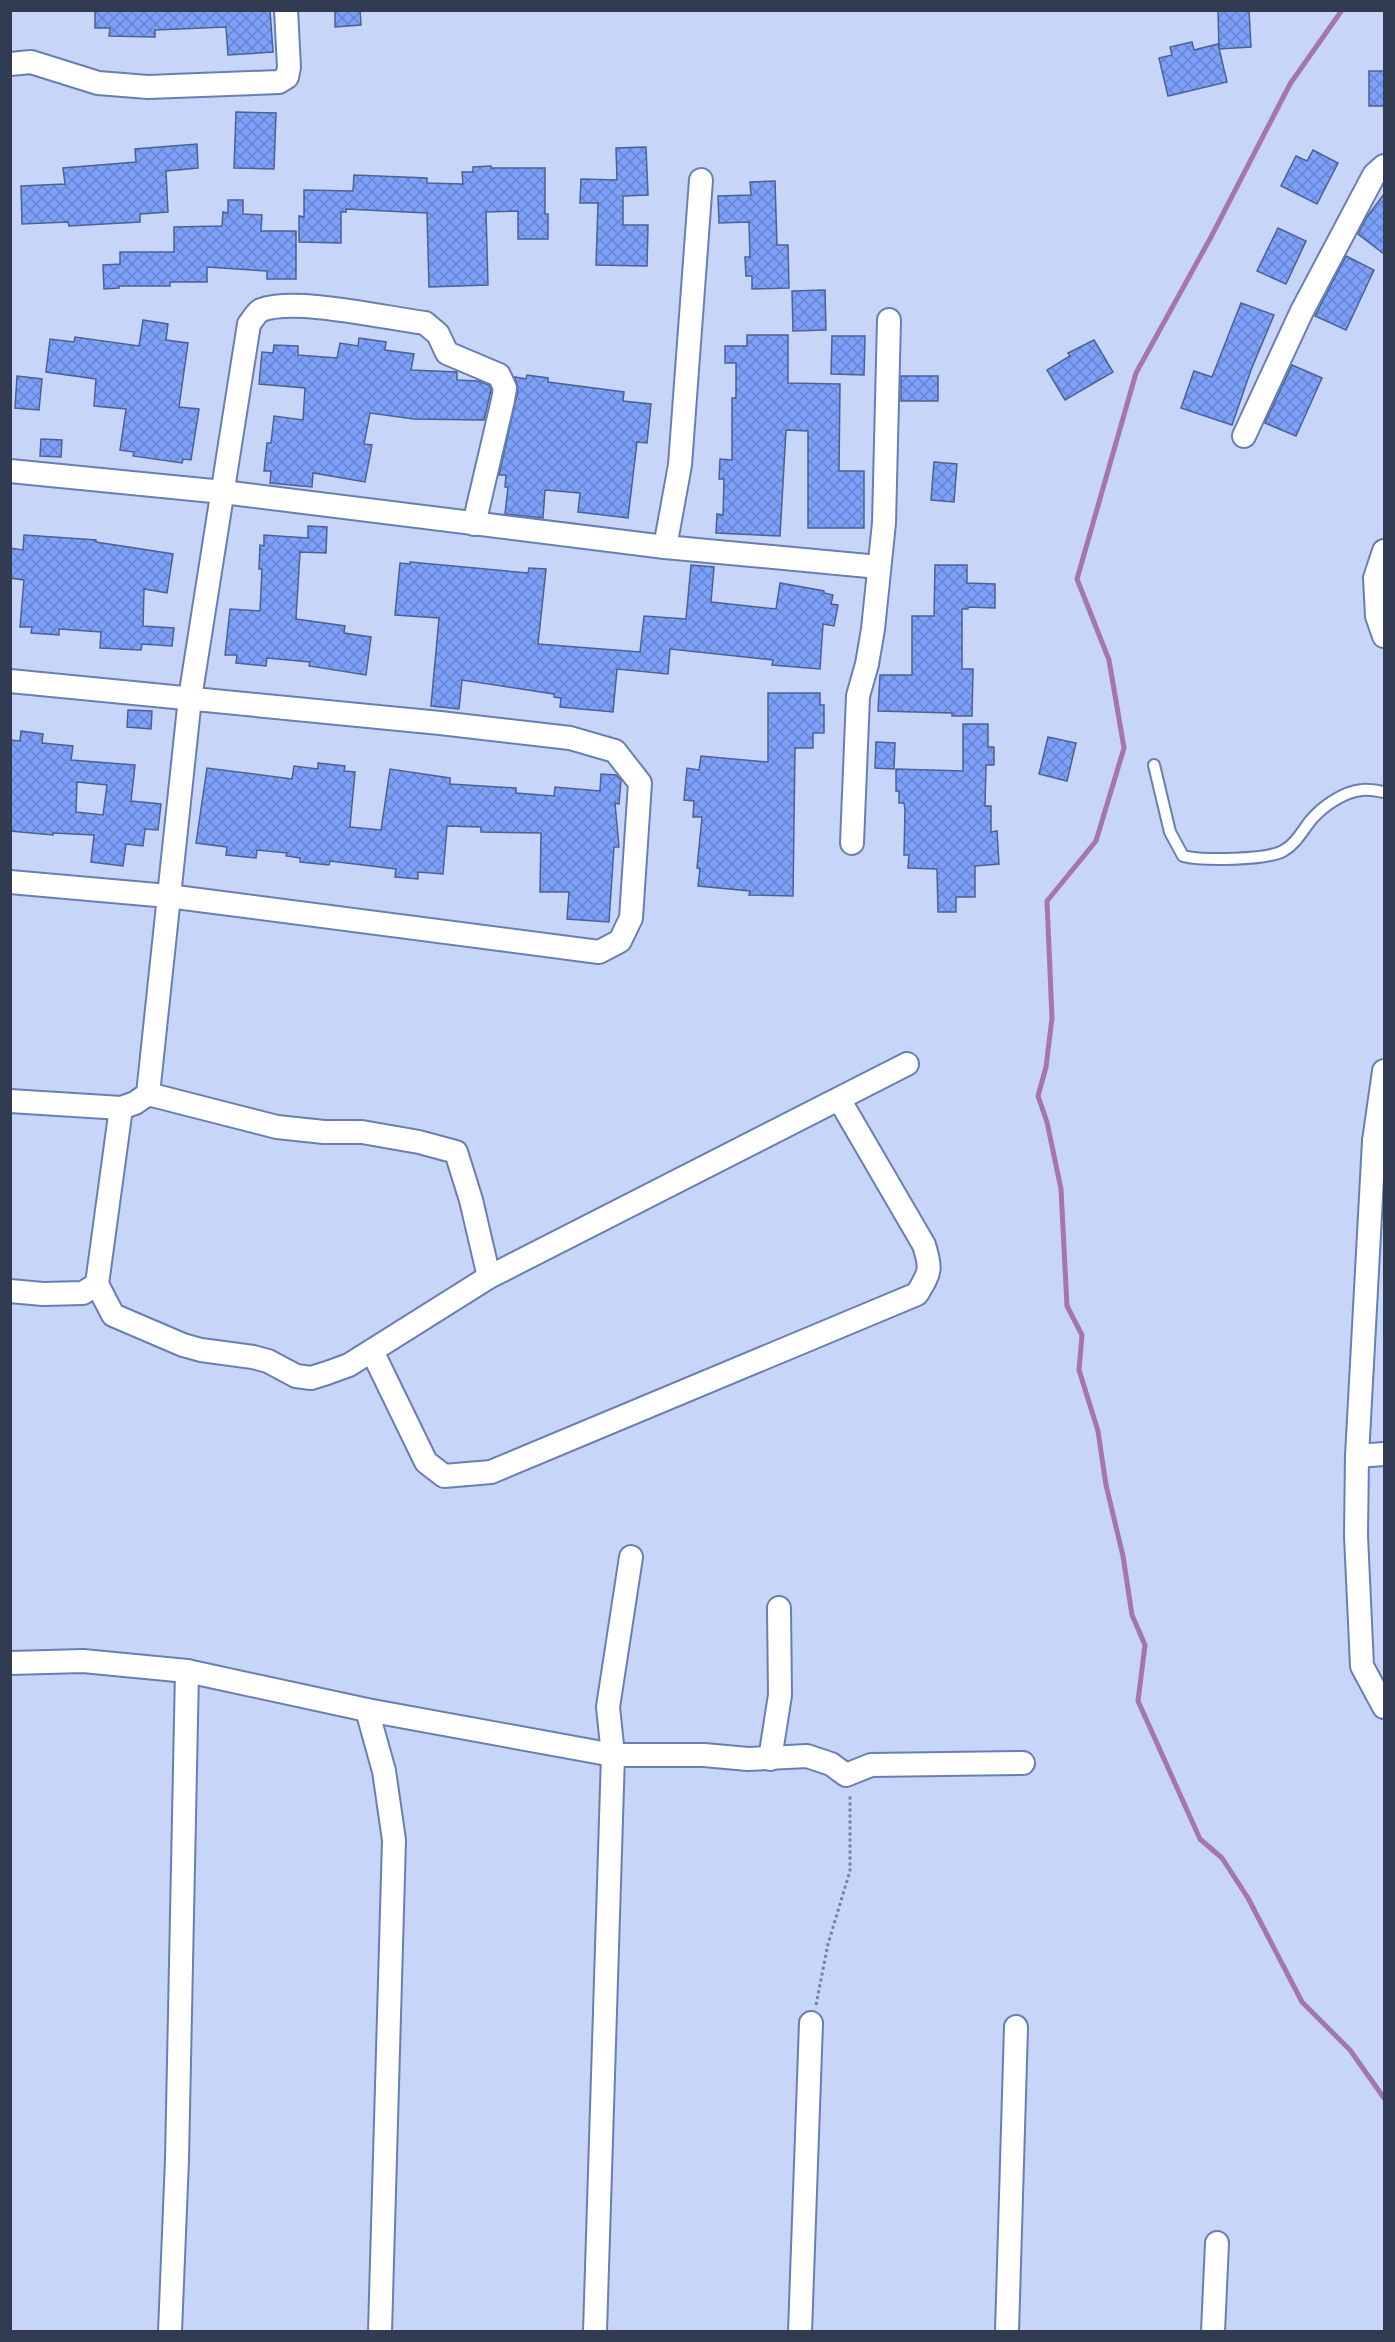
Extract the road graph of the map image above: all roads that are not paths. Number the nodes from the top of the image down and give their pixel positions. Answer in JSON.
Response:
{"nodes":[{"id":1,"x":286,"y":10,"type":"edge"},
{"id":2,"x":10,"y":64,"type":"edge"},
{"id":3,"x":1384,"y":166,"type":"edge"},
{"id":4,"x":701,"y":180,"type":"dead end"},
{"id":5,"x":889,"y":320,"type":"dead end"},
{"id":6,"x":1244,"y":436,"type":"dead end"},
{"id":7,"x":10,"y":471,"type":"edge"},
{"id":8,"x":222,"y":492,"type":"junction"},
{"id":9,"x":474,"y":524,"type":"junction"},
{"id":10,"x":664,"y":547,"type":"junction"},
{"id":11,"x":1384,"y":551,"type":"edge"},
{"id":12,"x":879,"y":567,"type":"junction"},
{"id":13,"x":1384,"y":636,"type":"edge"},
{"id":14,"x":10,"y":681,"type":"edge"},
{"id":15,"x":190,"y":698,"type":"junction"},
{"id":16,"x":1154,"y":765,"type":"dead end"},
{"id":17,"x":1384,"y":792,"type":"edge"},
{"id":18,"x":852,"y":843,"type":"dead end"},
{"id":19,"x":10,"y":882,"type":"edge"},
{"id":20,"x":168,"y":896,"type":"junction"},
{"id":21,"x":907,"y":1064,"type":"dead end"},
{"id":22,"x":1384,"y":1071,"type":"edge"},
{"id":23,"x":148,"y":1094,"type":"junction"},
{"id":24,"x":839,"y":1099,"type":"junction"},
{"id":25,"x":10,"y":1101,"type":"edge"},
{"id":26,"x":121,"y":1108,"type":"junction"},
{"id":27,"x":1379,"y":1141,"type":"edge"},
{"id":28,"x":489,"y":1277,"type":"junction"},
{"id":29,"x":97,"y":1284,"type":"junction"},
{"id":30,"x":10,"y":1291,"type":"edge"},
{"id":31,"x":372,"y":1351,"type":"junction"},
{"id":32,"x":1384,"y":1454,"type":"edge"},
{"id":33,"x":1357,"y":1456,"type":"junction"},
{"id":34,"x":631,"y":1557,"type":"dead end"},
{"id":35,"x":779,"y":1608,"type":"dead end"},
{"id":36,"x":10,"y":1663,"type":"edge"},
{"id":37,"x":188,"y":1671,"type":"junction"},
{"id":38,"x":1384,"y":1707,"type":"edge"},
{"id":39,"x":367,"y":1710,"type":"junction"},
{"id":40,"x":613,"y":1755,"type":"junction"},
{"id":41,"x":770,"y":1759,"type":"junction"},
{"id":42,"x":1023,"y":1764,"type":"dead end"},
{"id":43,"x":811,"y":2023,"type":"road end"},
{"id":44,"x":1016,"y":2027,"type":"dead end"},
{"id":45,"x":1217,"y":2243,"type":"dead end"},
{"id":46,"x":170,"y":2331,"type":"edge"},
{"id":47,"x":380,"y":2331,"type":"edge"},
{"id":48,"x":595,"y":2331,"type":"edge"},
{"id":49,"x":800,"y":2331,"type":"edge"},
{"id":50,"x":1006,"y":2331,"type":"edge"},
{"id":51,"x":1213,"y":2331,"type":"edge"}],
"edges":[{"from":1,"to":2,"type":"street"},
{"from":3,"to":6,"type":"street"},
{"from":4,"to":10,"type":"street"},
{"from":5,"to":12,"type":"street"},
{"from":7,"to":8,"type":"street"},
{"from":8,"to":9,"type":"street"},
{"from":8,"to":9,"type":"street"},
{"from":8,"to":15,"type":"street"},
{"from":9,"to":10,"type":"street"},
{"from":10,"to":12,"type":"street"},
{"from":11,"to":13,"type":"street"},
{"from":12,"to":18,"type":"street"},
{"from":14,"to":15,"type":"street"},
{"from":15,"to":20,"type":"street"},
{"from":15,"to":20,"type":"street"},
{"from":16,"to":17,"type":"lane"},
{"from":19,"to":20,"type":"street"},
{"from":20,"to":23,"type":"street"},
{"from":21,"to":24,"type":"street"},
{"from":22,"to":27,"type":"street"},
{"from":23,"to":26,"type":"street"},
{"from":23,"to":28,"type":"street"},
{"from":24,"to":28,"type":"street"},
{"from":24,"to":31,"type":"street"},
{"from":25,"to":26,"type":"street"},
{"from":26,"to":29,"type":"street"},
{"from":27,"to":33,"type":"street"},
{"from":28,"to":31,"type":"street"},
{"from":29,"to":30,"type":"street"},
{"from":29,"to":31,"type":"street"},
{"from":32,"to":33,"type":"street"},
{"from":33,"to":38,"type":"street"},
{"from":34,"to":40,"type":"street"},
{"from":35,"to":41,"type":"street"},
{"from":36,"to":37,"type":"street"},
{"from":37,"to":39,"type":"street"},
{"from":37,"to":46,"type":"street"},
{"from":39,"to":40,"type":"street"},
{"from":39,"to":47,"type":"street"},
{"from":40,"to":41,"type":"street"},
{"from":40,"to":48,"type":"street"},
{"from":41,"to":42,"type":"street"},
{"from":43,"to":49,"type":"street"},
{"from":44,"to":50,"type":"street"},
{"from":45,"to":51,"type":"street"}]}
